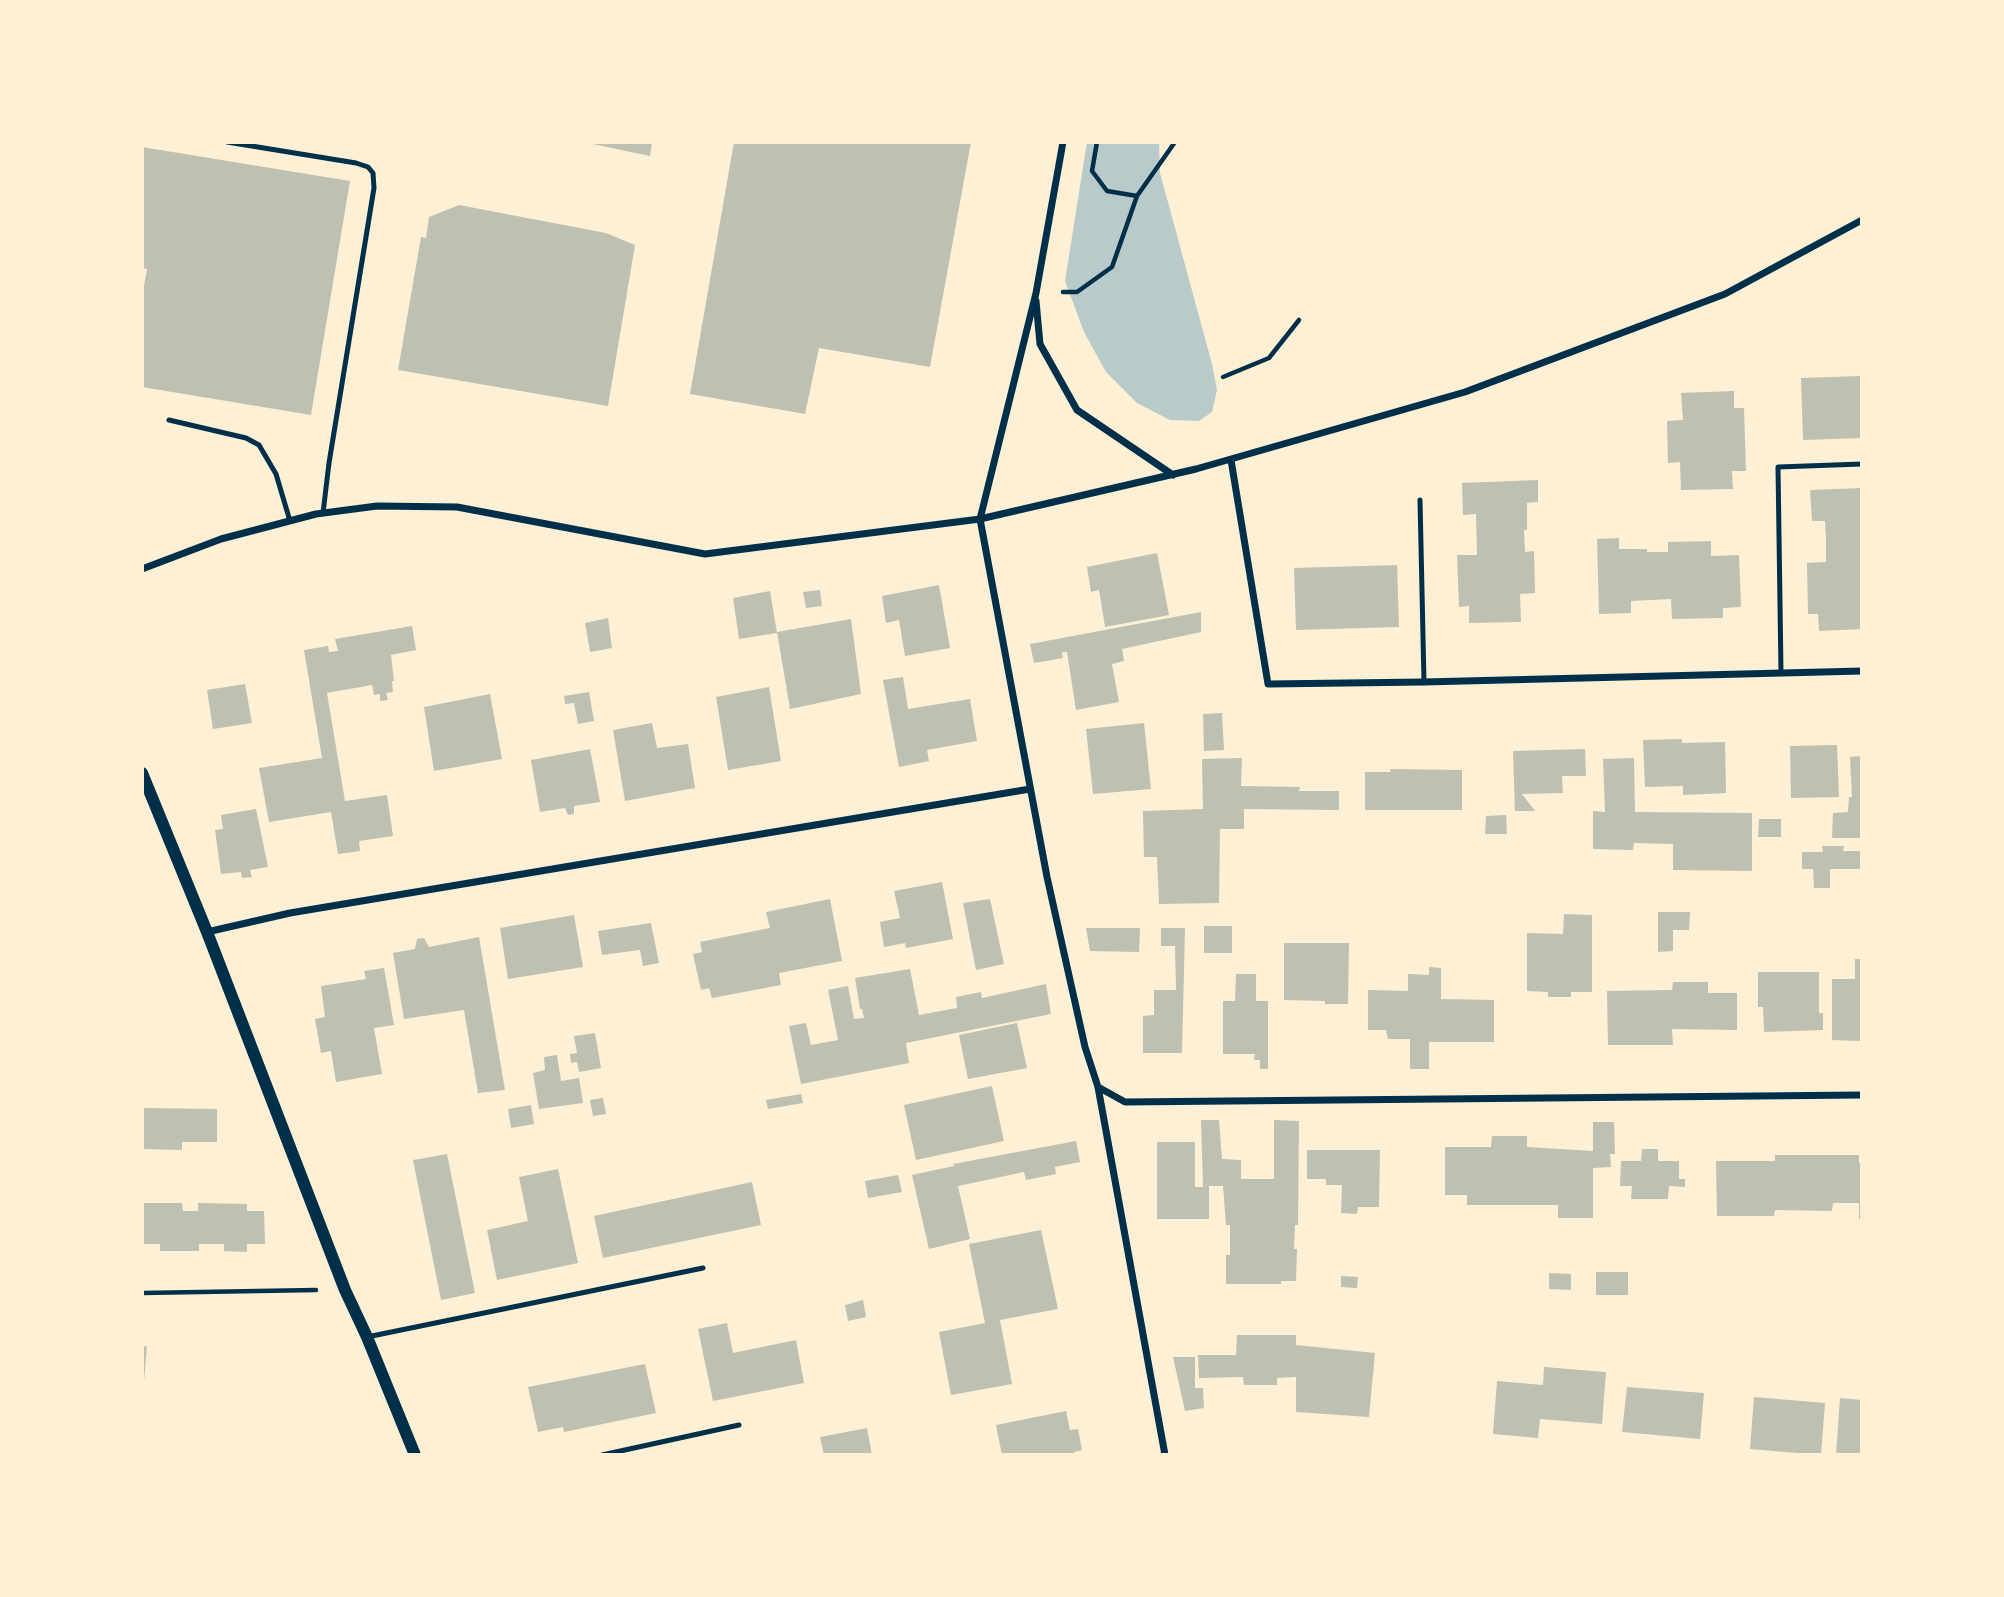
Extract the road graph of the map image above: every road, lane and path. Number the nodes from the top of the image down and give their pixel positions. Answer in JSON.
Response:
{"nodes":[{"id":1,"x":227,"y":142,"type":"edge"},
{"id":2,"x":1063,"y":142,"type":"edge"},
{"id":3,"x":1097,"y":142,"type":"edge"},
{"id":4,"x":1175,"y":142,"type":"edge"},
{"id":5,"x":1137,"y":197,"type":"junction"},
{"id":6,"x":1862,"y":220,"type":"edge"},
{"id":7,"x":1036,"y":293,"type":"junction"},
{"id":8,"x":1299,"y":320,"type":"dead end"},
{"id":9,"x":1223,"y":377,"type":"dead end"},
{"id":10,"x":170,"y":420,"type":"dead end"},
{"id":11,"x":1231,"y":460,"type":"junction"},
{"id":12,"x":1862,"y":464,"type":"edge"},
{"id":13,"x":1173,"y":475,"type":"junction"},
{"id":14,"x":1420,"y":500,"type":"dead end"},
{"id":15,"x":323,"y":513,"type":"junction"},
{"id":16,"x":980,"y":519,"type":"junction"},
{"id":17,"x":290,"y":521,"type":"junction"},
{"id":18,"x":142,"y":569,"type":"edge"},
{"id":19,"x":1862,"y":671,"type":"edge"},
{"id":20,"x":1780,"y":672,"type":"junction"},
{"id":21,"x":1423,"y":682,"type":"junction"},
{"id":22,"x":142,"y":773,"type":"edge"},
{"id":23,"x":1030,"y":789,"type":"junction"},
{"id":24,"x":207,"y":932,"type":"junction"},
{"id":25,"x":1098,"y":1087,"type":"junction"},
{"id":26,"x":1862,"y":1095,"type":"edge"},
{"id":27,"x":703,"y":1268,"type":"dead end"},
{"id":28,"x":345,"y":1290,"type":"junction"},
{"id":29,"x":142,"y":1293,"type":"edge"},
{"id":30,"x":367,"y":1337,"type":"junction"},
{"id":31,"x":739,"y":1425,"type":"dead end"},
{"id":32,"x":415,"y":1455,"type":"edge"},
{"id":33,"x":603,"y":1455,"type":"edge"},
{"id":34,"x":1165,"y":1455,"type":"edge"}],
"edges":[{"from":1,"to":15,"type":"lane"},
{"from":2,"to":7,"type":"street"},
{"from":3,"to":5,"type":"path"},
{"from":4,"to":5,"type":"path"},
{"from":5,"to":7,"type":"path"},
{"from":6,"to":11,"type":"street"},
{"from":7,"to":13,"type":"street"},
{"from":7,"to":16,"type":"street"},
{"from":8,"to":9,"type":"path"},
{"from":10,"to":17,"type":"lane"},
{"from":11,"to":13,"type":"street"},
{"from":11,"to":21,"type":"street"},
{"from":12,"to":20,"type":"lane"},
{"from":13,"to":16,"type":"street"},
{"from":14,"to":21,"type":"lane"},
{"from":15,"to":16,"type":"street"},
{"from":15,"to":17,"type":"street"},
{"from":16,"to":23,"type":"street"},
{"from":17,"to":18,"type":"street"},
{"from":19,"to":20,"type":"street"},
{"from":20,"to":21,"type":"street"},
{"from":22,"to":24,"type":"street"},
{"from":23,"to":24,"type":"street"},
{"from":23,"to":25,"type":"street"},
{"from":24,"to":28,"type":"street"},
{"from":25,"to":26,"type":"street"},
{"from":25,"to":34,"type":"street"},
{"from":27,"to":30,"type":"lane"},
{"from":28,"to":29,"type":"path"},
{"from":28,"to":30,"type":"street"},
{"from":30,"to":32,"type":"street"},
{"from":31,"to":33,"type":"lane"}]}
